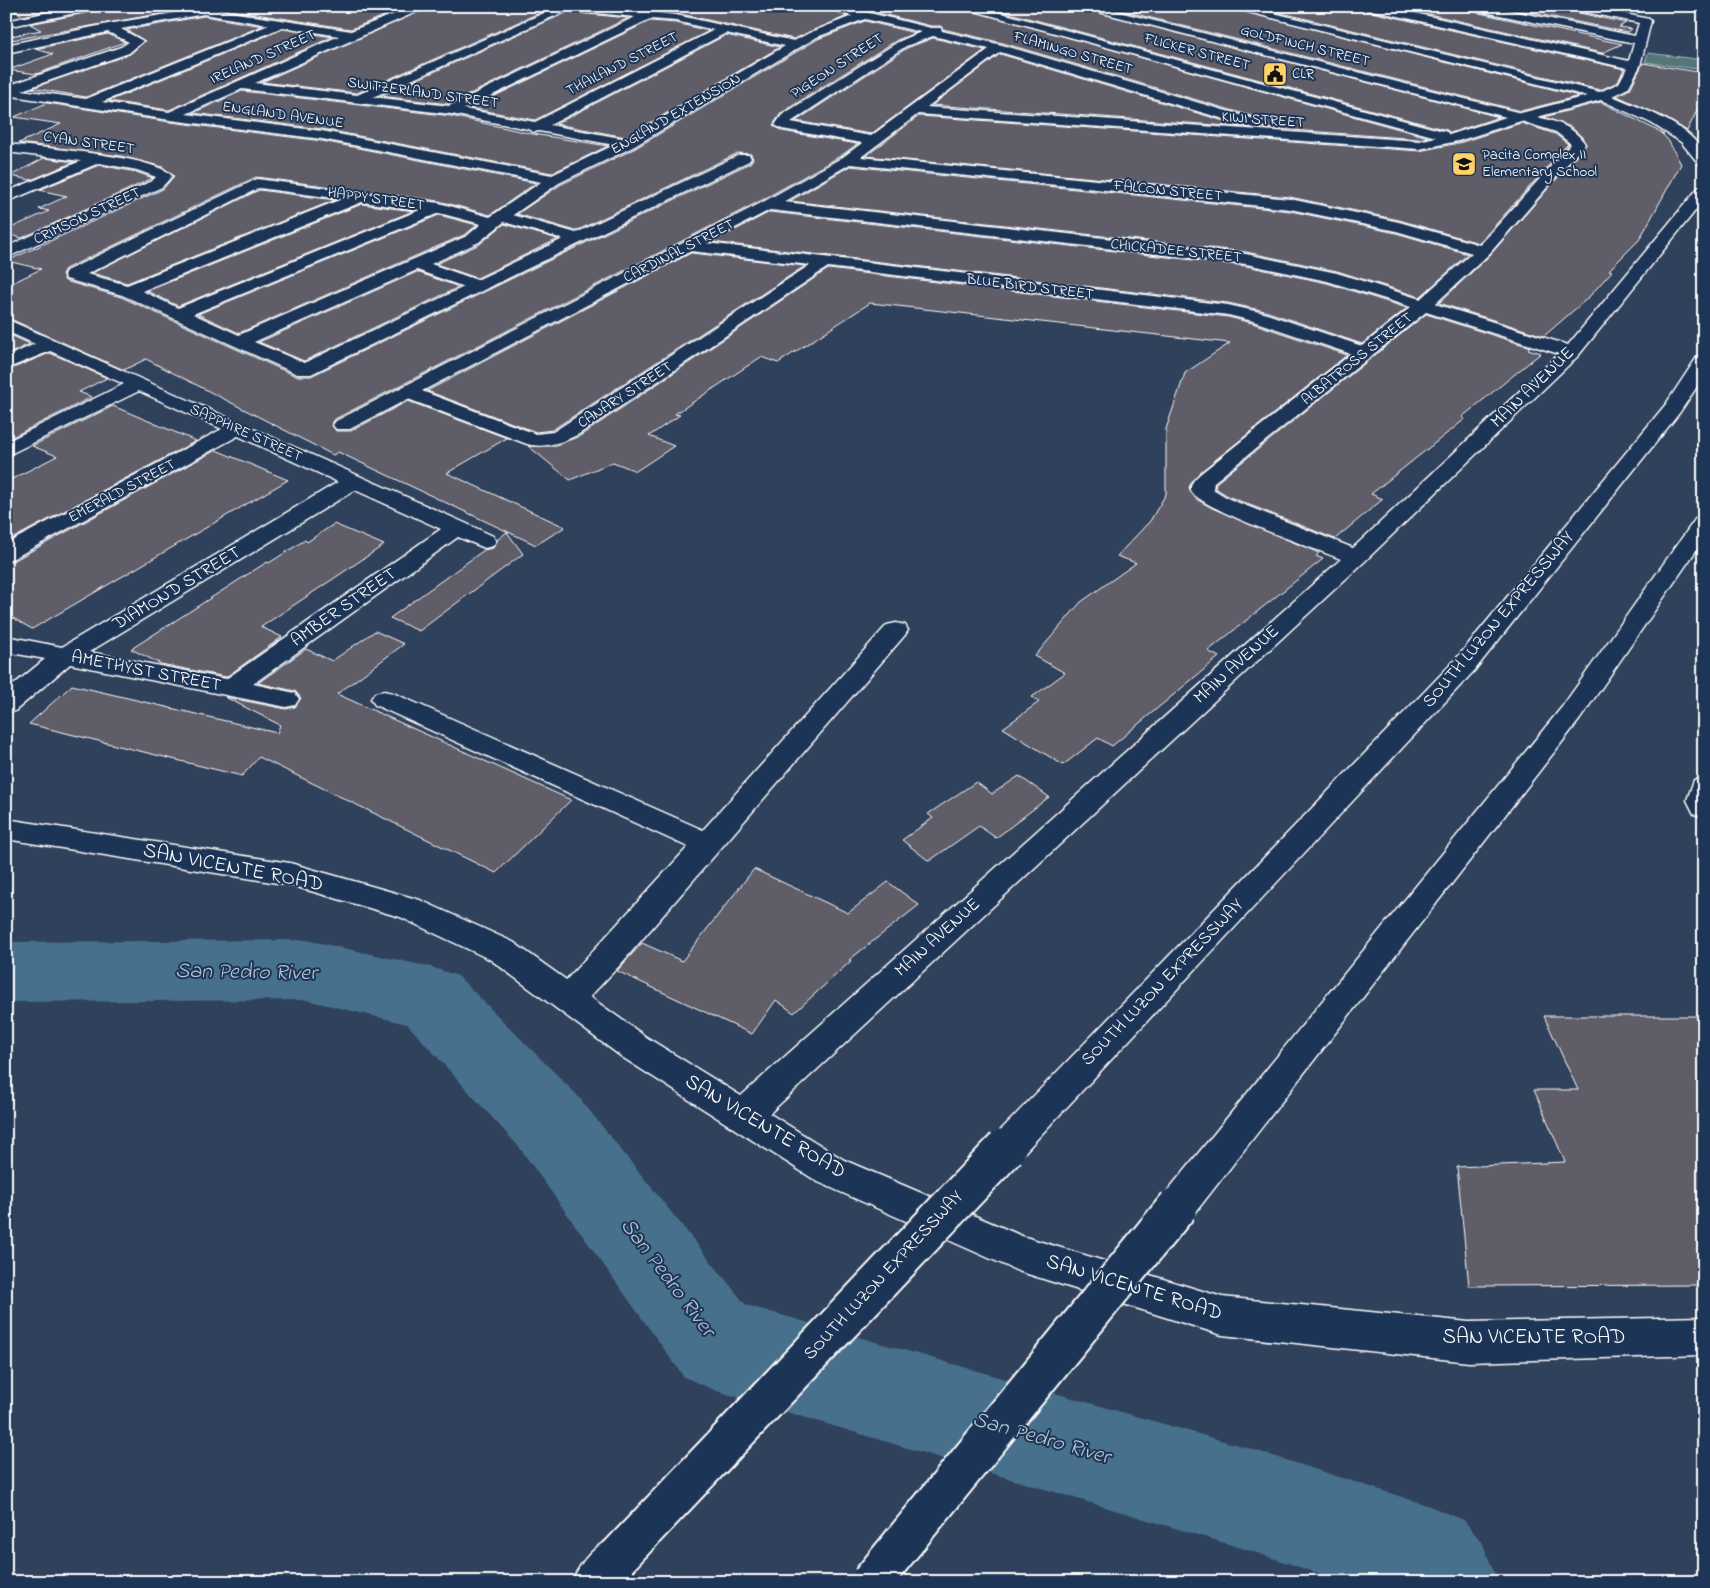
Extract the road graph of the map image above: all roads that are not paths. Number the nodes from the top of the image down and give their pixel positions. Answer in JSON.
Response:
{"nodes":[{"id":1,"x":96,"y":6,"type":"edge"},
{"id":2,"x":386,"y":6,"type":"edge"},
{"id":3,"x":827,"y":6,"type":"edge"},
{"id":4,"x":961,"y":6,"type":"edge"},
{"id":5,"x":1002,"y":6,"type":"edge"},
{"id":6,"x":1081,"y":6,"type":"edge"},
{"id":7,"x":1229,"y":6,"type":"edge"},
{"id":8,"x":1367,"y":6,"type":"edge"},
{"id":9,"x":1470,"y":6,"type":"edge"},
{"id":10,"x":1570,"y":6,"type":"edge"},
{"id":11,"x":1639,"y":6,"type":"edge"},
{"id":12,"x":420,"y":8,"type":"edge"},
{"id":13,"x":986,"y":12,"type":"junction"},
{"id":14,"x":650,"y":15,"type":"junction"},
{"id":15,"x":864,"y":15,"type":"junction"},
{"id":16,"x":1620,"y":16,"type":"junction"},
{"id":17,"x":968,"y":18,"type":"dead end"},
{"id":18,"x":6,"y":24,"type":"edge"},
{"id":19,"x":282,"y":24,"type":"junction"},
{"id":20,"x":951,"y":25,"type":"dead end"},
{"id":21,"x":108,"y":27,"type":"junction"},
{"id":22,"x":725,"y":29,"type":"junction"},
{"id":23,"x":933,"y":32,"type":"junction"},
{"id":24,"x":352,"y":35,"type":"junction"},
{"id":25,"x":1641,"y":41,"type":"junction"},
{"id":26,"x":795,"y":45,"type":"junction"},
{"id":27,"x":998,"y":48,"type":"junction"},
{"id":28,"x":6,"y":49,"type":"edge"},
{"id":29,"x":1634,"y":66,"type":"junction"},
{"id":30,"x":241,"y":85,"type":"junction"},
{"id":31,"x":6,"y":91,"type":"edge"},
{"id":32,"x":1602,"y":96,"type":"junction"},
{"id":33,"x":358,"y":99,"type":"junction"},
{"id":34,"x":88,"y":103,"type":"junction"},
{"id":35,"x":451,"y":110,"type":"junction"},
{"id":36,"x":916,"y":110,"type":"junction"},
{"id":37,"x":170,"y":116,"type":"junction"},
{"id":38,"x":1522,"y":117,"type":"junction"},
{"id":39,"x":534,"y":128,"type":"junction"},
{"id":40,"x":1453,"y":138,"type":"junction"},
{"id":41,"x":1308,"y":139,"type":"junction"},
{"id":42,"x":874,"y":141,"type":"junction"},
{"id":43,"x":628,"y":144,"type":"junction"},
{"id":44,"x":6,"y":148,"type":"edge"},
{"id":45,"x":744,"y":158,"type":"dead end"},
{"id":46,"x":97,"y":159,"type":"junction"},
{"id":47,"x":848,"y":160,"type":"junction"},
{"id":48,"x":1704,"y":161,"type":"edge"},
{"id":49,"x":165,"y":176,"type":"joint"},
{"id":50,"x":554,"y":180,"type":"junction"},
{"id":51,"x":1704,"y":190,"type":"edge"},
{"id":52,"x":362,"y":196,"type":"junction"},
{"id":53,"x":6,"y":198,"type":"edge"},
{"id":54,"x":768,"y":206,"type":"junction"},
{"id":55,"x":439,"y":208,"type":"junction"},
{"id":56,"x":497,"y":220,"type":"junction"},
{"id":57,"x":577,"y":238,"type":"junction"},
{"id":58,"x":690,"y":246,"type":"junction"},
{"id":59,"x":1483,"y":251,"type":"junction"},
{"id":60,"x":6,"y":253,"type":"edge"},
{"id":61,"x":824,"y":263,"type":"junction"},
{"id":62,"x":416,"y":264,"type":"junction"},
{"id":63,"x":478,"y":286,"type":"junction"},
{"id":64,"x":128,"y":291,"type":"junction"},
{"id":65,"x":1423,"y":306,"type":"junction"},
{"id":66,"x":180,"y":313,"type":"junction"},
{"id":67,"x":6,"y":324,"type":"edge"},
{"id":68,"x":239,"y":342,"type":"junction"},
{"id":69,"x":50,"y":344,"type":"junction"},
{"id":70,"x":1572,"y":352,"type":"junction"},
{"id":71,"x":1365,"y":353,"type":"junction"},
{"id":72,"x":1704,"y":360,"type":"edge"},
{"id":73,"x":6,"y":364,"type":"edge"},
{"id":74,"x":139,"y":384,"type":"junction"},
{"id":75,"x":406,"y":392,"type":"junction"},
{"id":76,"x":343,"y":425,"type":"dead end"},
{"id":77,"x":237,"y":429,"type":"junction"},
{"id":78,"x":6,"y":450,"type":"edge"},
{"id":79,"x":354,"y":482,"type":"junction"},
{"id":80,"x":1704,"y":523,"type":"edge"},
{"id":81,"x":457,"y":528,"type":"junction"},
{"id":82,"x":485,"y":541,"type":"dead end"},
{"id":83,"x":6,"y":553,"type":"edge"},
{"id":84,"x":1356,"y":557,"type":"junction"},
{"id":85,"x":896,"y":630,"type":"dead end"},
{"id":86,"x":6,"y":644,"type":"edge"},
{"id":87,"x":65,"y":656,"type":"junction"},
{"id":88,"x":231,"y":688,"type":"junction"},
{"id":89,"x":286,"y":699,"type":"dead end"},
{"id":90,"x":384,"y":699,"type":"dead end"},
{"id":91,"x":6,"y":705,"type":"edge"},
{"id":92,"x":1704,"y":786,"type":"edge"},
{"id":93,"x":1704,"y":806,"type":"edge"},
{"id":94,"x":6,"y":829,"type":"edge"},
{"id":95,"x":708,"y":844,"type":"junction"},
{"id":96,"x":568,"y":999,"type":"junction"},
{"id":97,"x":744,"y":1115,"type":"junction"},
{"id":98,"x":1704,"y":1336,"type":"edge"},
{"id":99,"x":606,"y":1569,"type":"edge"},
{"id":100,"x":872,"y":1582,"type":"edge"}],
"edges":[{"from":1,"to":18,"type":"main road"},
{"from":2,"to":12,"type":"main road"},
{"from":3,"to":15,"type":"main road","name":"FLAMINGO STREET"},
{"from":4,"to":13,"type":"main road","name":"FLICKER STREET"},
{"from":5,"to":13,"type":"main road"},
{"from":6,"to":38,"type":"main road","name":"GOLDFINCH STREET"},
{"from":7,"to":32,"type":"main road"},
{"from":8,"to":29,"type":"main road"},
{"from":9,"to":25,"type":"main road"},
{"from":10,"to":16,"type":"main road"},
{"from":11,"to":16,"type":"main road"},
{"from":12,"to":24,"type":"main road","name":"IRELAND STREET"},
{"from":13,"to":17,"type":"main road"},
{"from":13,"to":40,"type":"main road","name":"FLICKER STREET"},
{"from":14,"to":22,"type":"main road"},
{"from":14,"to":33,"type":"main road"},
{"from":14,"to":35,"type":"main road"},
{"from":15,"to":23,"type":"main road","name":"FLAMINGO STREET"},
{"from":15,"to":26,"type":"main road","name":"ENGLAND EXTENSION"},
{"from":16,"to":25,"type":"main road","name":"KIWI STREET"},
{"from":19,"to":21,"type":"main road"},
{"from":19,"to":24,"type":"main road"},
{"from":19,"to":34,"type":"main road"},
{"from":20,"to":23,"type":"main road","name":"PIGEON STREET"},
{"from":21,"to":28,"type":"main road"},
{"from":21,"to":31,"type":"main road"},
{"from":22,"to":26,"type":"main road"},
{"from":22,"to":39,"type":"main road","name":"THAILAND STREET"},
{"from":23,"to":27,"type":"main road","name":"FLAMINGO STREET"},
{"from":23,"to":42,"type":"main road","name":"PIGEON STREET"},
{"from":24,"to":30,"type":"main road","name":"IRELAND STREET"},
{"from":25,"to":29,"type":"main road","name":"KIWI STREET"},
{"from":26,"to":43,"type":"main road","name":"ENGLAND EXTENSION"},
{"from":27,"to":36,"type":"main road","name":"CARDINAL STREET"},
{"from":27,"to":41,"type":"main road","name":"FLAMINGO STREET"},
{"from":29,"to":32,"type":"main road","name":"KIWI STREET"},
{"from":30,"to":33,"type":"main road","name":"SWITZERLAND STREET"},
{"from":30,"to":37,"type":"main road","name":"IRELAND STREET"},
{"from":31,"to":34,"type":"main road","name":"ENGLAND AVENUE"},
{"from":32,"to":38,"type":"main road","name":"KIWI STREET"},
{"from":32,"to":48,"type":"main road"},
{"from":33,"to":35,"type":"main road","name":"SWITZERLAND STREET"},
{"from":34,"to":37,"type":"main road","name":"ENGLAND AVENUE"},
{"from":35,"to":39,"type":"main road","name":"SWITZERLAND STREET"},
{"from":36,"to":41,"type":"main road","name":"KIWI STREET"},
{"from":36,"to":42,"type":"main road","name":"CARDINAL STREET"},
{"from":37,"to":50,"type":"main road","name":"ENGLAND AVENUE"},
{"from":38,"to":40,"type":"main road","name":"KIWI STREET"},
{"from":38,"to":59,"type":"main road","name":"ALBATROSS STREET"},
{"from":39,"to":43,"type":"main road","name":"SWITZERLAND STREET"},
{"from":40,"to":41,"type":"main road","name":"KIWI STREET"},
{"from":42,"to":47,"type":"main road","name":"CARDINAL STREET"},
{"from":43,"to":50,"type":"main road","name":"ENGLAND EXTENSION"},
{"from":44,"to":46,"type":"main road","name":"CYAN STREET"},
{"from":45,"to":57,"type":"main road"},
{"from":46,"to":49,"type":"main road","name":"CYAN STREET"},
{"from":46,"to":53,"type":"main road"},
{"from":47,"to":54,"type":"main road","name":"CARDINAL STREET"},
{"from":47,"to":59,"type":"main road","name":"FALCON STREET"},
{"from":49,"to":60,"type":"main road","name":"CRIMSON STREET"},
{"from":50,"to":56,"type":"main road","name":"ENGLAND EXTENSION"},
{"from":51,"to":70,"type":"main road","name":"MAIN AVENUE"},
{"from":52,"to":55,"type":"main road","name":"HAPPY STREET"},
{"from":52,"to":64,"type":"main road"},
{"from":52,"to":64,"type":"main road","name":"HAPPY STREET"},
{"from":54,"to":58,"type":"main road","name":"CARDINAL STREET"},
{"from":54,"to":65,"type":"main road","name":"CHICKADEE STREET"},
{"from":55,"to":56,"type":"main road","name":"HAPPY STREET"},
{"from":55,"to":66,"type":"main road"},
{"from":56,"to":57,"type":"main road","name":"HAPPY STREET"},
{"from":56,"to":62,"type":"main road","name":"ENGLAND EXTENSION"},
{"from":57,"to":63,"type":"main road"},
{"from":58,"to":61,"type":"main road","name":"BLUE BIRD STREET"},
{"from":58,"to":75,"type":"main road","name":"CARDINAL STREET"},
{"from":59,"to":65,"type":"main road","name":"ALBATROSS STREET"},
{"from":61,"to":71,"type":"main road","name":"BLUE BIRD STREET"},
{"from":61,"to":75,"type":"main road","name":"CANARY STREET"},
{"from":62,"to":63,"type":"main road"},
{"from":62,"to":68,"type":"main road","name":"ENGLAND EXTENSION"},
{"from":63,"to":68,"type":"main road"},
{"from":64,"to":66,"type":"main road"},
{"from":65,"to":70,"type":"main road","name":"CHICKADEE STREET"},
{"from":65,"to":71,"type":"main road","name":"ALBATROSS STREET"},
{"from":66,"to":68,"type":"main road"},
{"from":67,"to":69,"type":"main road","name":"SAPPHIRE STREET"},
{"from":69,"to":73,"type":"main road"},
{"from":69,"to":74,"type":"main road","name":"SAPPHIRE STREET"},
{"from":70,"to":84,"type":"main road","name":"MAIN AVENUE"},
{"from":71,"to":84,"type":"main road","name":"ALBATROSS STREET"},
{"from":72,"to":99,"type":"main road","name":"SOUTH LUZON EXPRESSWAY","bridge":true},
{"from":74,"to":77,"type":"main road","name":"SAPPHIRE STREET"},
{"from":74,"to":78,"type":"main road"},
{"from":75,"to":76,"type":"main road","name":"CARDINAL STREET"},
{"from":77,"to":79,"type":"main road","name":"SAPPHIRE STREET"},
{"from":77,"to":83,"type":"main road","name":"EMERALD STREET"},
{"from":79,"to":81,"type":"main road","name":"SAPPHIRE STREET"},
{"from":79,"to":87,"type":"main road","name":"DIAMOND STREET"},
{"from":80,"to":100,"type":"main road","bridge":true},
{"from":81,"to":82,"type":"main road","name":"SAPPHIRE STREET"},
{"from":81,"to":88,"type":"main road","name":"AMBER STREET"},
{"from":84,"to":97,"type":"main road","name":"MAIN AVENUE"},
{"from":85,"to":95,"type":"main road"},
{"from":86,"to":87,"type":"main road","name":"AMETHYST STREET"},
{"from":87,"to":88,"type":"main road","name":"AMETHYST STREET"},
{"from":87,"to":91,"type":"main road","name":"DIAMOND STREET"},
{"from":88,"to":89,"type":"main road","name":"AMETHYST STREET"},
{"from":90,"to":95,"type":"main road"},
{"from":92,"to":93,"type":"main road"},
{"from":94,"to":96,"type":"main road","name":"SAN VICENTE ROAD"},
{"from":95,"to":96,"type":"main road"},
{"from":96,"to":97,"type":"main road","name":"SAN VICENTE ROAD"},
{"from":97,"to":98,"type":"main road","name":"SAN VICENTE ROAD"}]}
